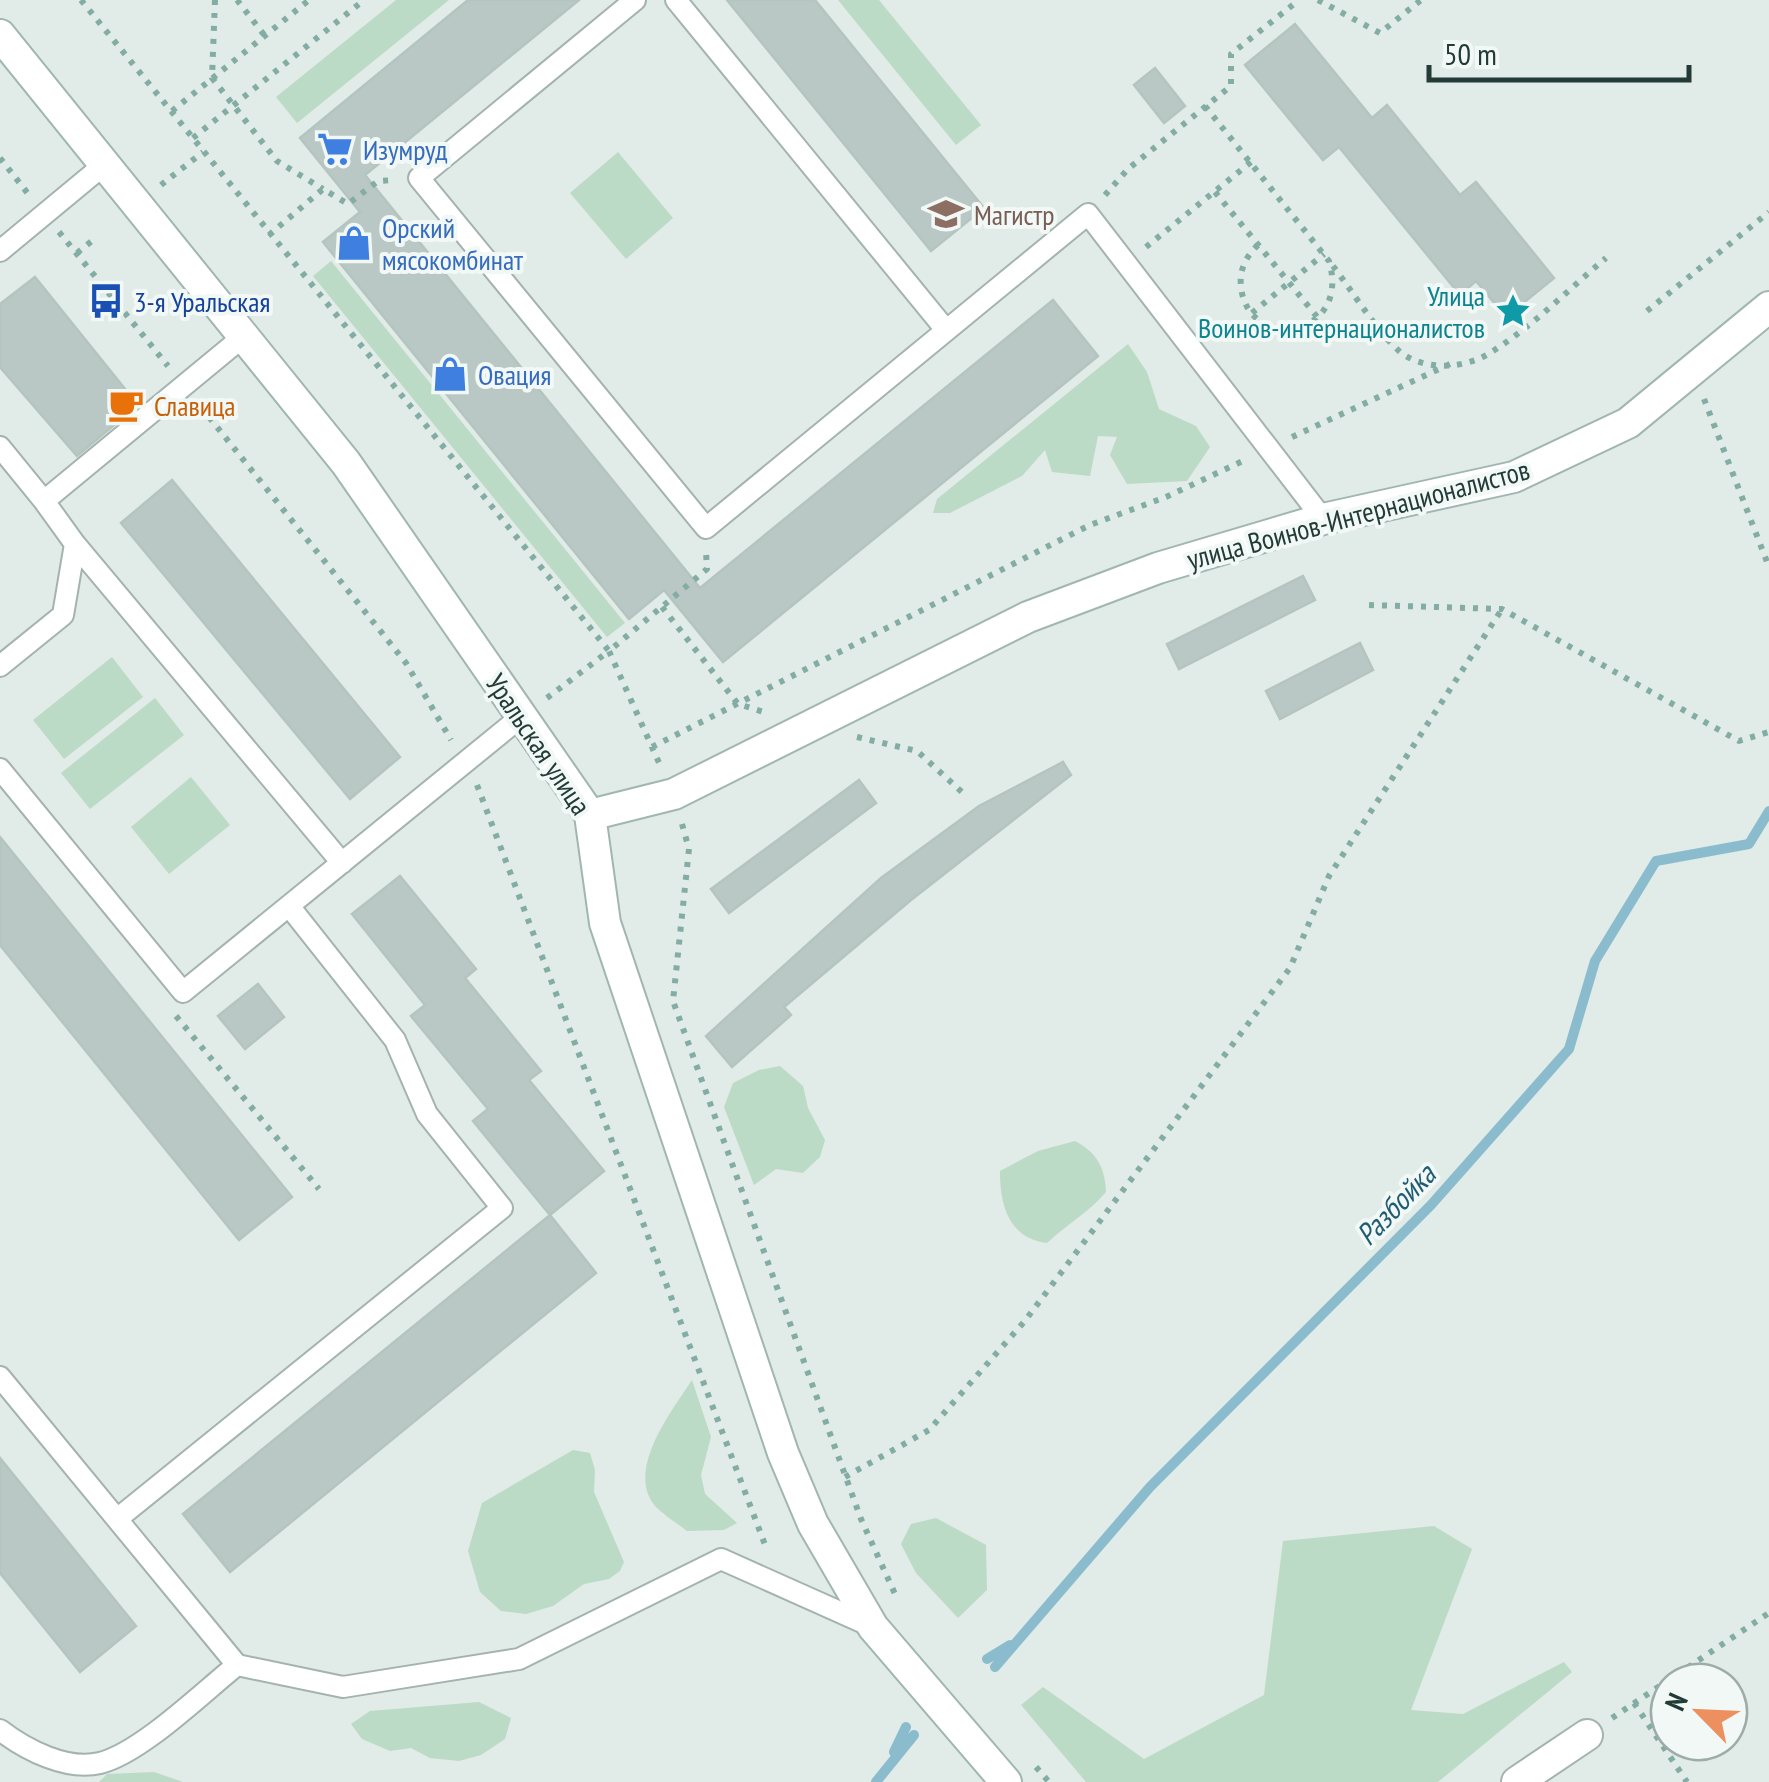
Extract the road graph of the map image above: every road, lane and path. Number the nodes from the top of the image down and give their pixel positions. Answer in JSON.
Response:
{"nodes":[{"id":1,"x":81,"y":0,"type":"edge"},
{"id":2,"x":215,"y":0,"type":"edge"},
{"id":3,"x":237,"y":0,"type":"edge"},
{"id":4,"x":309,"y":0,"type":"edge"},
{"id":5,"x":364,"y":0,"type":"edge"},
{"id":6,"x":635,"y":0,"type":"edge"},
{"id":7,"x":676,"y":0,"type":"edge"},
{"id":8,"x":1299,"y":0,"type":"edge"},
{"id":9,"x":1318,"y":0,"type":"edge"},
{"id":10,"x":1422,"y":0,"type":"edge"},
{"id":11,"x":0,"y":35,"type":"edge"},
{"id":12,"x":265,"y":36,"type":"junction"},
{"id":13,"x":212,"y":78,"type":"junction"},
{"id":14,"x":233,"y":106,"type":"junction"},
{"id":15,"x":1205,"y":106,"type":"junction"},
{"id":16,"x":172,"y":111,"type":"junction"},
{"id":17,"x":194,"y":138,"type":"junction"},
{"id":18,"x":202,"y":152,"type":"junction"},
{"id":19,"x":0,"y":158,"type":"edge"},
{"id":20,"x":1251,"y":162,"type":"junction"},
{"id":21,"x":105,"y":164,"type":"junction"},
{"id":22,"x":419,"y":178,"type":"junction"},
{"id":23,"x":160,"y":186,"type":"dead end"},
{"id":24,"x":322,"y":190,"type":"junction"},
{"id":25,"x":1215,"y":192,"type":"junction"},
{"id":26,"x":1769,"y":212,"type":"edge"},
{"id":27,"x":44,"y":214,"type":"junction"},
{"id":28,"x":1088,"y":214,"type":"junction"},
{"id":29,"x":269,"y":235,"type":"junction"},
{"id":30,"x":93,"y":240,"type":"dead end"},
{"id":31,"x":1258,"y":246,"type":"junction"},
{"id":32,"x":0,"y":251,"type":"edge"},
{"id":33,"x":77,"y":253,"type":"junction"},
{"id":34,"x":1327,"y":258,"type":"junction"},
{"id":35,"x":1606,"y":258,"type":"dead end"},
{"id":36,"x":1126,"y":264,"type":"junction"},
{"id":37,"x":1289,"y":282,"type":"junction"},
{"id":38,"x":1769,"y":307,"type":"edge"},
{"id":39,"x":1647,"y":311,"type":"dead end"},
{"id":40,"x":1252,"y":313,"type":"junction"},
{"id":41,"x":1318,"y":318,"type":"junction"},
{"id":42,"x":946,"y":330,"type":"junction"},
{"id":43,"x":244,"y":336,"type":"junction"},
{"id":44,"x":1450,"y":364,"type":"junction"},
{"id":45,"x":1693,"y":369,"type":"junction"},
{"id":46,"x":184,"y":386,"type":"junction"},
{"id":47,"x":0,"y":448,"type":"edge"},
{"id":48,"x":1268,"y":448,"type":"junction"},
{"id":49,"x":44,"y":501,"type":"junction"},
{"id":50,"x":1323,"y":518,"type":"junction"},
{"id":51,"x":706,"y":528,"type":"junction"},
{"id":52,"x":76,"y":544,"type":"junction"},
{"id":53,"x":1769,"y":567,"type":"edge"},
{"id":54,"x":1369,"y":605,"type":"dead end"},
{"id":55,"x":662,"y":607,"type":"junction"},
{"id":56,"x":1502,"y":609,"type":"junction"},
{"id":57,"x":609,"y":652,"type":"junction"},
{"id":58,"x":0,"y":666,"type":"edge"},
{"id":59,"x":738,"y":704,"type":"junction"},
{"id":60,"x":522,"y":716,"type":"junction"},
{"id":61,"x":1769,"y":732,"type":"edge"},
{"id":62,"x":464,"y":764,"type":"junction"},
{"id":63,"x":0,"y":769,"type":"edge"},
{"id":64,"x":590,"y":815,"type":"junction"},
{"id":65,"x":688,"y":850,"type":"dead end"},
{"id":66,"x":342,"y":864,"type":"junction"},
{"id":67,"x":289,"y":906,"type":"junction"},
{"id":68,"x":308,"y":1177,"type":"dead end"},
{"id":69,"x":319,"y":1190,"type":"dead end"},
{"id":70,"x":0,"y":1377,"type":"edge"},
{"id":71,"x":845,"y":1476,"type":"junction"},
{"id":72,"x":118,"y":1519,"type":"junction"},
{"id":73,"x":780,"y":1584,"type":"junction"},
{"id":74,"x":896,"y":1598,"type":"dead end"},
{"id":75,"x":1769,"y":1614,"type":"edge"},
{"id":76,"x":873,"y":1627,"type":"junction"},
{"id":77,"x":237,"y":1664,"type":"junction"},
{"id":78,"x":1634,"y":1703,"type":"junction"},
{"id":79,"x":0,"y":1730,"type":"edge"},
{"id":80,"x":1586,"y":1735,"type":"joint"},
{"id":81,"x":1006,"y":1782,"type":"edge"},
{"id":82,"x":1517,"y":1782,"type":"edge"},
{"id":83,"x":1687,"y":1782,"type":"edge"}],
"edges":[{"from":1,"to":16,"type":"path"},
{"from":2,"to":13,"type":"path"},
{"from":3,"to":12,"type":"path"},
{"from":4,"to":12,"type":"path"},
{"from":5,"to":14,"type":"path"},
{"from":6,"to":22,"type":"lane"},
{"from":7,"to":42,"type":"lane"},
{"from":8,"to":15,"type":"path"},
{"from":9,"to":10,"type":"path"},
{"from":11,"to":21,"type":"street","name":"Уральская улица"},
{"from":12,"to":13,"type":"path"},
{"from":13,"to":14,"type":"path"},
{"from":13,"to":16,"type":"path"},
{"from":14,"to":17,"type":"path"},
{"from":14,"to":24,"type":"path"},
{"from":15,"to":20,"type":"path"},
{"from":15,"to":28,"type":"path"},
{"from":16,"to":17,"type":"path"},
{"from":17,"to":18,"type":"path"},
{"from":18,"to":23,"type":"path"},
{"from":18,"to":29,"type":"path"},
{"from":19,"to":27,"type":"path"},
{"from":20,"to":25,"type":"path"},
{"from":20,"to":34,"type":"path"},
{"from":21,"to":27,"type":"lane"},
{"from":21,"to":43,"type":"street","name":"Уральская улица"},
{"from":22,"to":24,"type":"path"},
{"from":22,"to":51,"type":"lane"},
{"from":24,"to":29,"type":"path"},
{"from":25,"to":31,"type":"path"},
{"from":25,"to":36,"type":"path"},
{"from":26,"to":39,"type":"path"},
{"from":27,"to":32,"type":"lane"},
{"from":27,"to":33,"type":"path"},
{"from":28,"to":36,"type":"lane"},
{"from":28,"to":42,"type":"lane"},
{"from":29,"to":57,"type":"path"},
{"from":30,"to":33,"type":"path"},
{"from":31,"to":37,"type":"path"},
{"from":31,"to":40,"type":"path"},
{"from":33,"to":46,"type":"path"},
{"from":34,"to":37,"type":"path"},
{"from":34,"to":41,"type":"path"},
{"from":34,"to":44,"type":"path"},
{"from":35,"to":44,"type":"path"},
{"from":36,"to":48,"type":"lane"},
{"from":37,"to":40,"type":"path"},
{"from":37,"to":41,"type":"path"},
{"from":38,"to":45,"type":"street","name":"улица Воинов-Интернационалистов"},
{"from":40,"to":41,"type":"path"},
{"from":42,"to":51,"type":"lane"},
{"from":43,"to":46,"type":"lane"},
{"from":43,"to":60,"type":"street","name":"Уральская улица"},
{"from":44,"to":48,"type":"path"},
{"from":45,"to":50,"type":"street","name":"улица Воинов-Интернационалистов"},
{"from":45,"to":53,"type":"path"},
{"from":46,"to":49,"type":"lane"},
{"from":46,"to":62,"type":"path"},
{"from":47,"to":49,"type":"lane"},
{"from":48,"to":50,"type":"lane"},
{"from":48,"to":59,"type":"path"},
{"from":49,"to":52,"type":"lane"},
{"from":50,"to":64,"type":"street","name":"улица Воинов-Интернационалистов"},
{"from":51,"to":55,"type":"path"},
{"from":52,"to":58,"type":"lane"},
{"from":52,"to":66,"type":"lane"},
{"from":54,"to":56,"type":"path"},
{"from":55,"to":57,"type":"path"},
{"from":55,"to":59,"type":"path"},
{"from":56,"to":61,"type":"path"},
{"from":56,"to":71,"type":"path"},
{"from":57,"to":59,"type":"path"},
{"from":57,"to":60,"type":"path"},
{"from":60,"to":62,"type":"lane"},
{"from":60,"to":64,"type":"street","name":"Уральская улица"},
{"from":62,"to":66,"type":"lane"},
{"from":62,"to":73,"type":"path"},
{"from":63,"to":67,"type":"lane"},
{"from":64,"to":76,"type":"street","name":"Уральская улица"},
{"from":65,"to":71,"type":"path"},
{"from":66,"to":67,"type":"lane"},
{"from":67,"to":72,"type":"lane"},
{"from":68,"to":69,"type":"path"},
{"from":70,"to":72,"type":"lane"},
{"from":71,"to":74,"type":"path"},
{"from":72,"to":77,"type":"lane"},
{"from":73,"to":76,"type":"lane"},
{"from":73,"to":77,"type":"lane"},
{"from":75,"to":78,"type":"path"},
{"from":76,"to":81,"type":"street","name":"Уральская улица"},
{"from":77,"to":79,"type":"lane"},
{"from":78,"to":80,"type":"path"},
{"from":78,"to":83,"type":"path"},
{"from":80,"to":82,"type":"street"}]}
